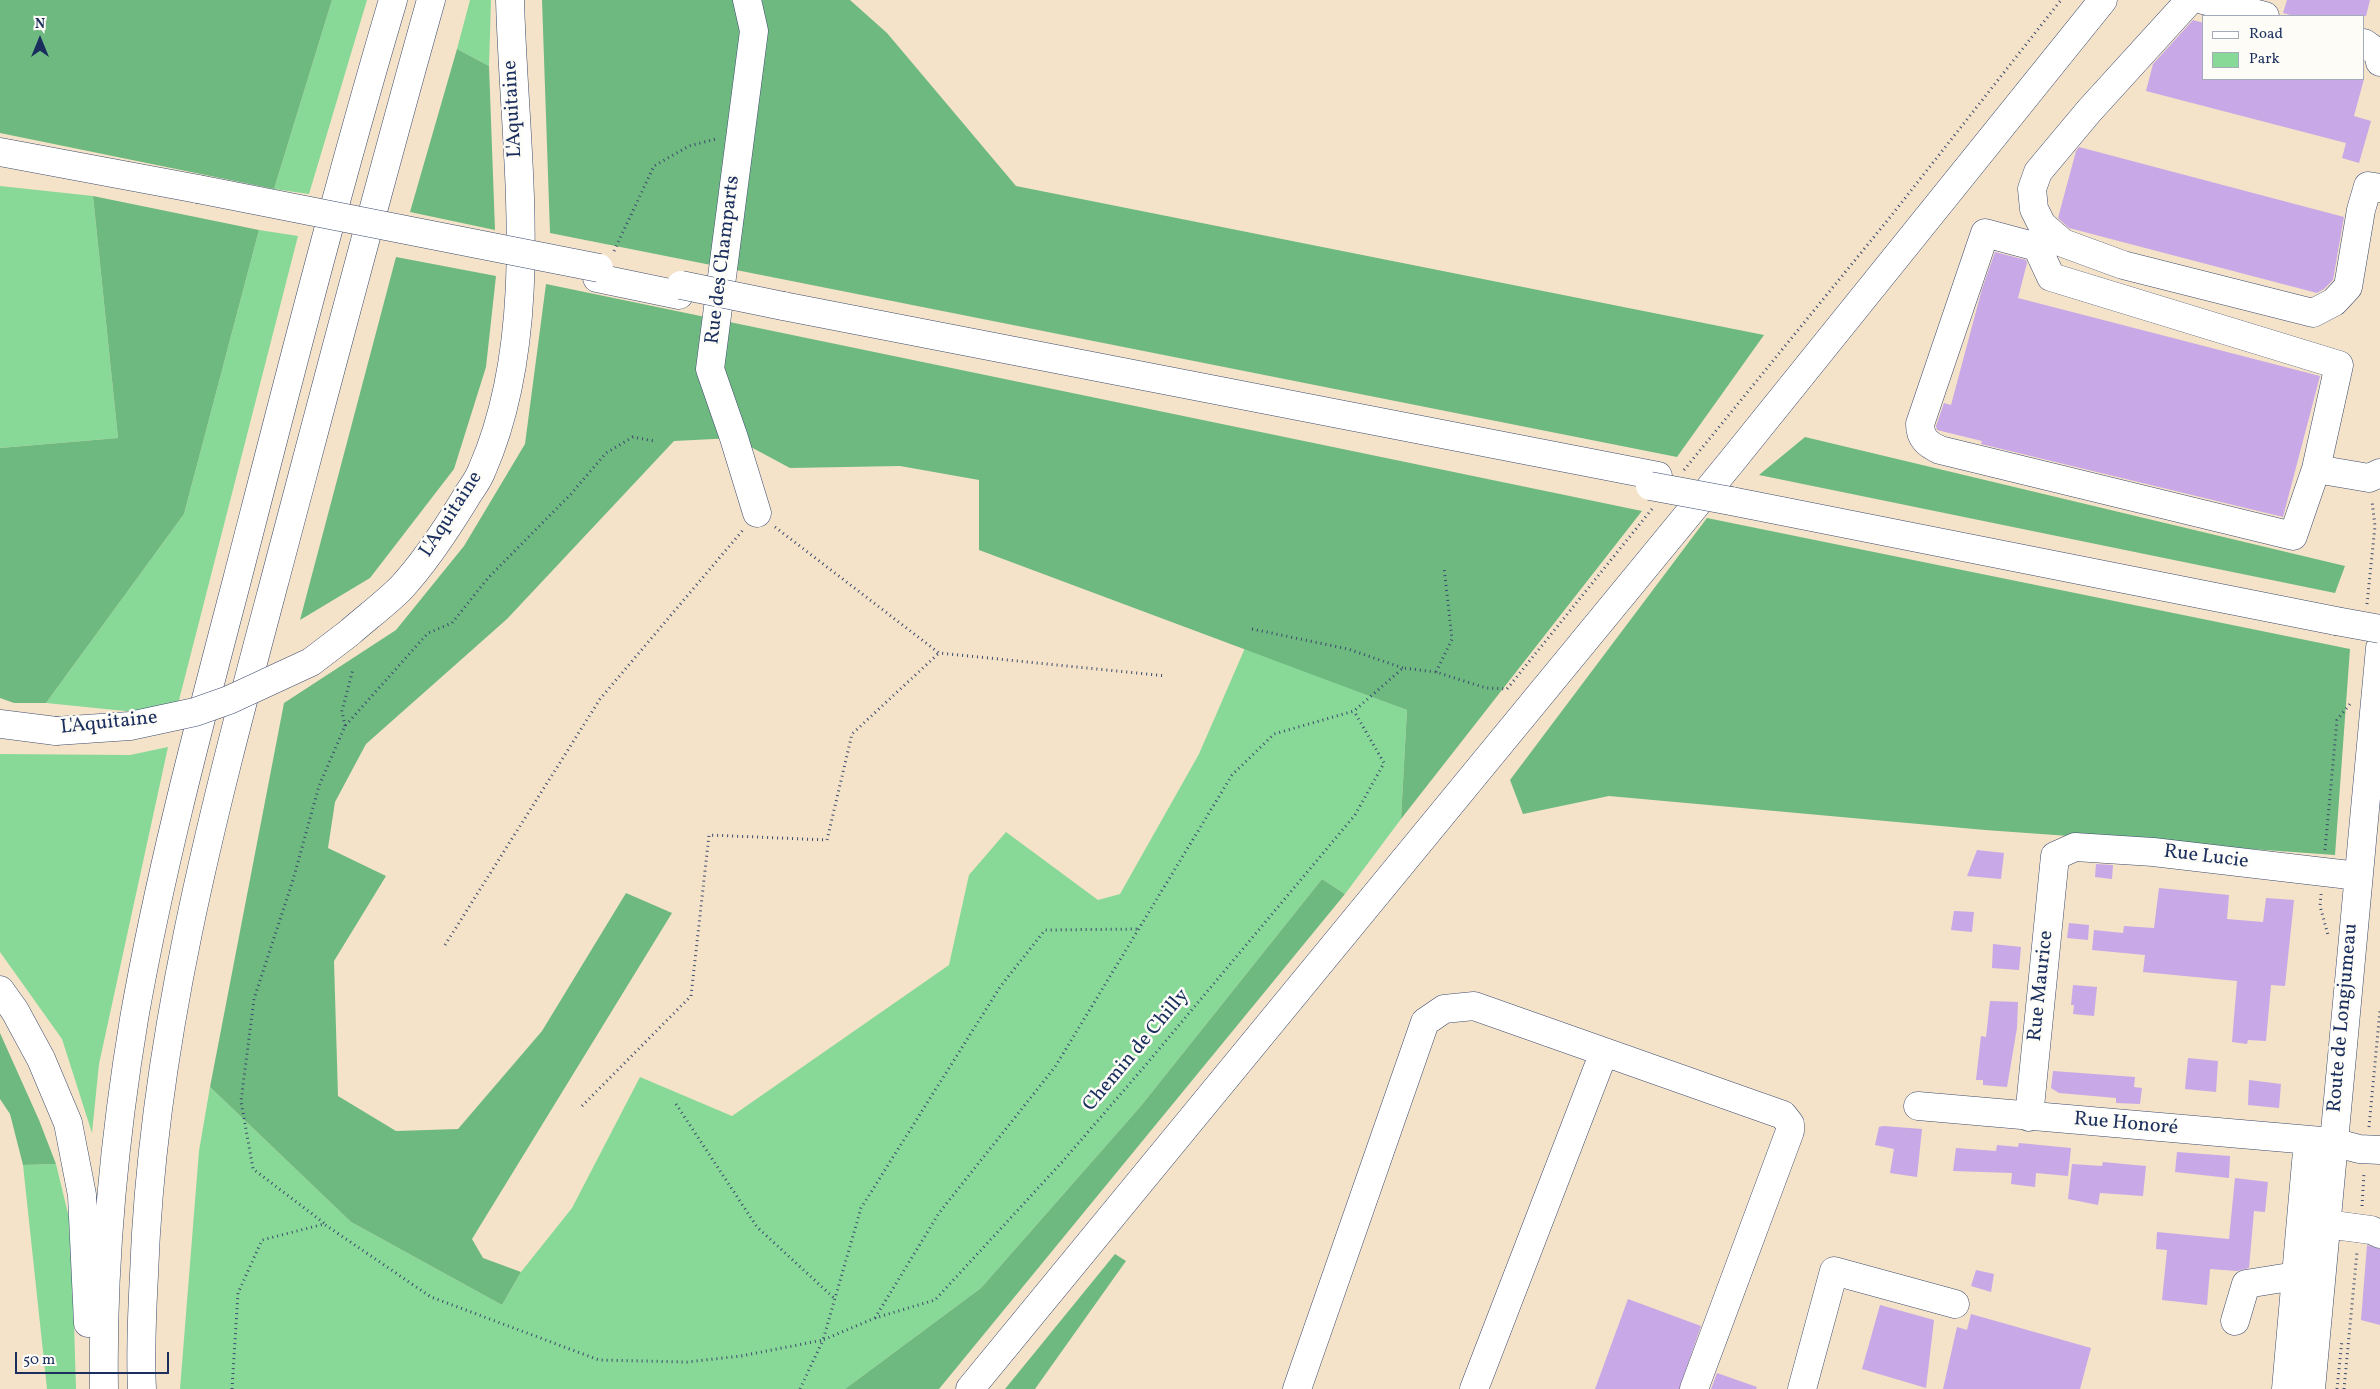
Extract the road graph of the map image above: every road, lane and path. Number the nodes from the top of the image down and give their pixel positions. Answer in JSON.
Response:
{"nodes":[{"id":1,"x":393,"y":0,"type":"edge"},
{"id":2,"x":431,"y":0,"type":"edge"},
{"id":3,"x":510,"y":0,"type":"edge"},
{"id":4,"x":747,"y":0,"type":"edge"},
{"id":5,"x":2060,"y":0,"type":"edge"},
{"id":6,"x":2103,"y":0,"type":"edge"},
{"id":7,"x":2190,"y":0,"type":"edge"},
{"id":8,"x":2203,"y":0,"type":"edge"},
{"id":9,"x":2261,"y":15,"type":"edge"},
{"id":10,"x":2365,"y":43,"type":"edge"},
{"id":11,"x":2380,"y":62,"type":"edge"},
{"id":12,"x":741,"y":133,"type":"junction"},
{"id":13,"x":0,"y":152,"type":"edge"},
{"id":14,"x":0,"y":171,"type":"edge"},
{"id":15,"x":2380,"y":188,"type":"edge"},
{"id":16,"x":197,"y":194,"type":"junction"},
{"id":17,"x":603,"y":266,"type":"junction"},
{"id":18,"x":654,"y":441,"type":"dead end"},
{"id":19,"x":2316,"y":470,"type":"junction"},
{"id":20,"x":2374,"y":475,"type":"edge"},
{"id":21,"x":1660,"y":486,"type":"junction"},
{"id":22,"x":757,"y":513,"type":"junction"},
{"id":23,"x":1444,"y":568,"type":"dead end"},
{"id":24,"x":2376,"y":620,"type":"edge"},
{"id":25,"x":1252,"y":629,"type":"dead end"},
{"id":26,"x":2380,"y":648,"type":"edge"},
{"id":27,"x":939,"y":653,"type":"junction"},
{"id":28,"x":1403,"y":668,"type":"junction"},
{"id":29,"x":353,"y":669,"type":"dead end"},
{"id":30,"x":1436,"y":672,"type":"junction"},
{"id":31,"x":1166,"y":676,"type":"dead end"},
{"id":32,"x":2353,"y":701,"type":"dead end"},
{"id":33,"x":1354,"y":711,"type":"junction"},
{"id":34,"x":0,"y":724,"type":"edge"},
{"id":35,"x":345,"y":726,"type":"junction"},
{"id":36,"x":2055,"y":856,"type":"joint"},
{"id":37,"x":2366,"y":866,"type":"edge"},
{"id":38,"x":2323,"y":871,"type":"junction"},
{"id":39,"x":1139,"y":929,"type":"junction"},
{"id":40,"x":2328,"y":935,"type":"dead end"},
{"id":41,"x":445,"y":945,"type":"dead end"},
{"id":42,"x":0,"y":990,"type":"edge"},
{"id":43,"x":2380,"y":1010,"type":"edge"},
{"id":44,"x":1604,"y":1052,"type":"junction"},
{"id":45,"x":676,"y":1104,"type":"dead end"},
{"id":46,"x":582,"y":1106,"type":"dead end"},
{"id":47,"x":1918,"y":1106,"type":"dead end"},
{"id":48,"x":2030,"y":1117,"type":"junction"},
{"id":49,"x":2321,"y":1141,"type":"junction"},
{"id":50,"x":2373,"y":1150,"type":"edge"},
{"id":51,"x":324,"y":1224,"type":"junction"},
{"id":52,"x":2326,"y":1224,"type":"junction"},
{"id":53,"x":2370,"y":1232,"type":"edge"},
{"id":54,"x":2309,"y":1278,"type":"junction"},
{"id":55,"x":835,"y":1299,"type":"junction"},
{"id":56,"x":1955,"y":1304,"type":"dead end"},
{"id":57,"x":875,"y":1318,"type":"junction"},
{"id":58,"x":2234,"y":1321,"type":"dead end"},
{"id":59,"x":823,"y":1340,"type":"junction"},
{"id":60,"x":104,"y":1388,"type":"edge"},
{"id":61,"x":142,"y":1389,"type":"edge"},
{"id":62,"x":232,"y":1389,"type":"edge"},
{"id":63,"x":800,"y":1389,"type":"edge"},
{"id":64,"x":970,"y":1389,"type":"edge"},
{"id":65,"x":1298,"y":1389,"type":"edge"},
{"id":66,"x":1474,"y":1389,"type":"edge"},
{"id":67,"x":1694,"y":1389,"type":"edge"},
{"id":68,"x":1802,"y":1389,"type":"edge"},
{"id":69,"x":2286,"y":1389,"type":"edge"},
{"id":70,"x":2311,"y":1389,"type":"edge"},
{"id":71,"x":2344,"y":1389,"type":"edge"}],
"edges":[{"from":1,"to":60,"type":"main road"},
{"from":2,"to":61,"type":"main road"},
{"from":3,"to":34,"type":"main road","name":"L'Aquitaine","bridge":true},
{"from":4,"to":12,"type":"main road","name":"Rue des Champarts"},
{"from":5,"to":21,"type":"path"},
{"from":6,"to":64,"type":"main road"},
{"from":7,"to":15,"type":"main road"},
{"from":8,"to":9,"type":"main road"},
{"from":10,"to":11,"type":"main road"},
{"from":12,"to":17,"type":"path"},
{"from":12,"to":22,"type":"main road","name":"Rue des Champarts"},
{"from":13,"to":16,"type":"main road"},
{"from":14,"to":16,"type":"main road"},
{"from":16,"to":17,"type":"main road"},
{"from":17,"to":21,"type":"main road"},
{"from":18,"to":35,"type":"path"},
{"from":19,"to":19,"type":"main road"},
{"from":19,"to":20,"type":"main road"},
{"from":20,"to":24,"type":"path"},
{"from":21,"to":24,"type":"main road","bridge":true},
{"from":21,"to":30,"type":"path"},
{"from":22,"to":27,"type":"path"},
{"from":22,"to":41,"type":"path"},
{"from":23,"to":30,"type":"path"},
{"from":25,"to":28,"type":"path"},
{"from":26,"to":37,"type":"main road","name":"Route de Longjumeau"},
{"from":27,"to":31,"type":"path"},
{"from":27,"to":46,"type":"path"},
{"from":28,"to":30,"type":"path"},
{"from":28,"to":33,"type":"path"},
{"from":29,"to":35,"type":"path"},
{"from":32,"to":38,"type":"path"},
{"from":33,"to":39,"type":"path"},
{"from":33,"to":57,"type":"path","name":"Chemin de Chilly"},
{"from":35,"to":51,"type":"path","name":"Chemin de Chilly"},
{"from":36,"to":38,"type":"main road","name":"Rue Lucie"},
{"from":36,"to":48,"type":"main road","name":"Rue Maurice"},
{"from":37,"to":38,"type":"main road","name":"Rue Lucie"},
{"from":37,"to":49,"type":"main road","name":"Route de Longjumeau"},
{"from":38,"to":40,"type":"path"},
{"from":39,"to":55,"type":"path"},
{"from":39,"to":57,"type":"path"},
{"from":42,"to":60,"type":"main road"},
{"from":43,"to":50,"type":"path"},
{"from":44,"to":65,"type":"main road"},
{"from":44,"to":66,"type":"main road"},
{"from":44,"to":67,"type":"main road"},
{"from":45,"to":55,"type":"path"},
{"from":47,"to":48,"type":"main road","name":"Rue Honoré"},
{"from":48,"to":49,"type":"main road","name":"Rue Honoré"},
{"from":49,"to":50,"type":"main road","name":"Rue Honoré"},
{"from":49,"to":52,"type":"main road","name":"Route de Longjumeau"},
{"from":49,"to":54,"type":"main road"},
{"from":50,"to":53,"type":"path"},
{"from":51,"to":59,"type":"path","name":"Chemin de Chilly"},
{"from":51,"to":62,"type":"path"},
{"from":52,"to":53,"type":"main road"},
{"from":52,"to":54,"type":"main road","name":"Route de Longjumeau"},
{"from":53,"to":71,"type":"path"},
{"from":54,"to":58,"type":"main road"},
{"from":54,"to":69,"type":"main road"},
{"from":54,"to":70,"type":"main road","name":"Route de Longjumeau"},
{"from":55,"to":59,"type":"path"},
{"from":56,"to":68,"type":"main road"},
{"from":57,"to":59,"type":"path","name":"Chemin de Chilly"},
{"from":59,"to":63,"type":"path"}]}
